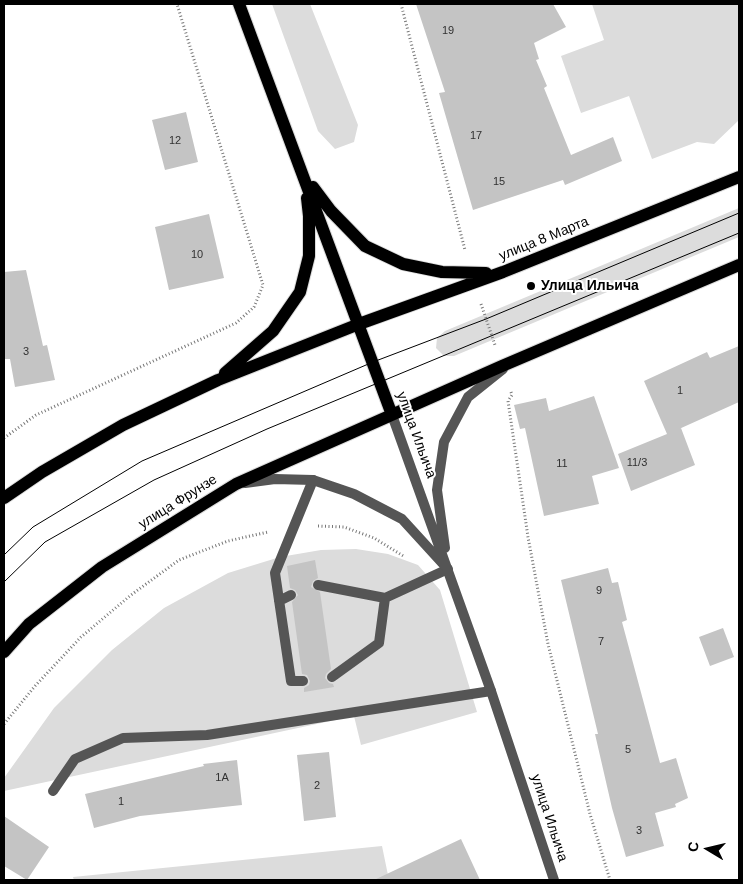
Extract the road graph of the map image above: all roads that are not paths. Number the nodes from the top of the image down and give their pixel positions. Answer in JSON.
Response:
{"nodes":[{"id":1,"x":239,"y":4,"type":"edge"},
{"id":2,"x":304,"y":175,"type":"junction"},
{"id":3,"x":739,"y":177,"type":"edge"},
{"id":4,"x":739,"y":265,"type":"edge"},
{"id":5,"x":473,"y":279,"type":"junction"},
{"id":6,"x":359,"y":324,"type":"junction"},
{"id":7,"x":505,"y":366,"type":"junction"},
{"id":8,"x":218,"y":380,"type":"junction"},
{"id":9,"x":392,"y":414,"type":"junction"},
{"id":10,"x":313,"y":480,"type":"junction"},
{"id":11,"x":236,"y":484,"type":"junction"},
{"id":12,"x":4,"y":498,"type":"edge"},
{"id":13,"x":448,"y":569,"type":"junction"},
{"id":14,"x":318,"y":585,"type":"dead end"},
{"id":15,"x":292,"y":595,"type":"dead end"},
{"id":16,"x":385,"y":598,"type":"junction"},
{"id":17,"x":279,"y":601,"type":"junction"},
{"id":18,"x":4,"y":652,"type":"edge"},
{"id":19,"x":332,"y":677,"type":"dead end"},
{"id":20,"x":303,"y":681,"type":"dead end"},
{"id":21,"x":491,"y":691,"type":"junction"},
{"id":22,"x":53,"y":791,"type":"dead end"},
{"id":23,"x":554,"y":880,"type":"edge"}],
"edges":[{"from":1,"to":2,"type":"main road","name":"улица Ильича"},
{"from":2,"to":5,"type":"main road"},
{"from":2,"to":6,"type":"main road","name":"улица Ильича"},
{"from":2,"to":8,"type":"main road"},
{"from":3,"to":5,"type":"main road","name":"улица 8 Марта"},
{"from":4,"to":7,"type":"main road"},
{"from":5,"to":6,"type":"main road"},
{"from":6,"to":8,"type":"main road"},
{"from":6,"to":9,"type":"main road","name":"улица Ильича"},
{"from":7,"to":9,"type":"main road"},
{"from":7,"to":13,"type":"street"},
{"from":8,"to":12,"type":"main road"},
{"from":9,"to":11,"type":"main road","name":"улица Фрунзе"},
{"from":9,"to":13,"type":"street","name":"улица Ильича"},
{"from":10,"to":11,"type":"street"},
{"from":10,"to":13,"type":"street"},
{"from":10,"to":17,"type":"street"},
{"from":11,"to":18,"type":"main road","name":"улица Фрунзе"},
{"from":13,"to":16,"type":"street"},
{"from":13,"to":21,"type":"street","name":"улица Ильича"},
{"from":14,"to":16,"type":"street"},
{"from":15,"to":17,"type":"street"},
{"from":16,"to":19,"type":"street"},
{"from":17,"to":20,"type":"street"},
{"from":21,"to":22,"type":"street"},
{"from":21,"to":23,"type":"street","name":"улица Ильича"}]}
